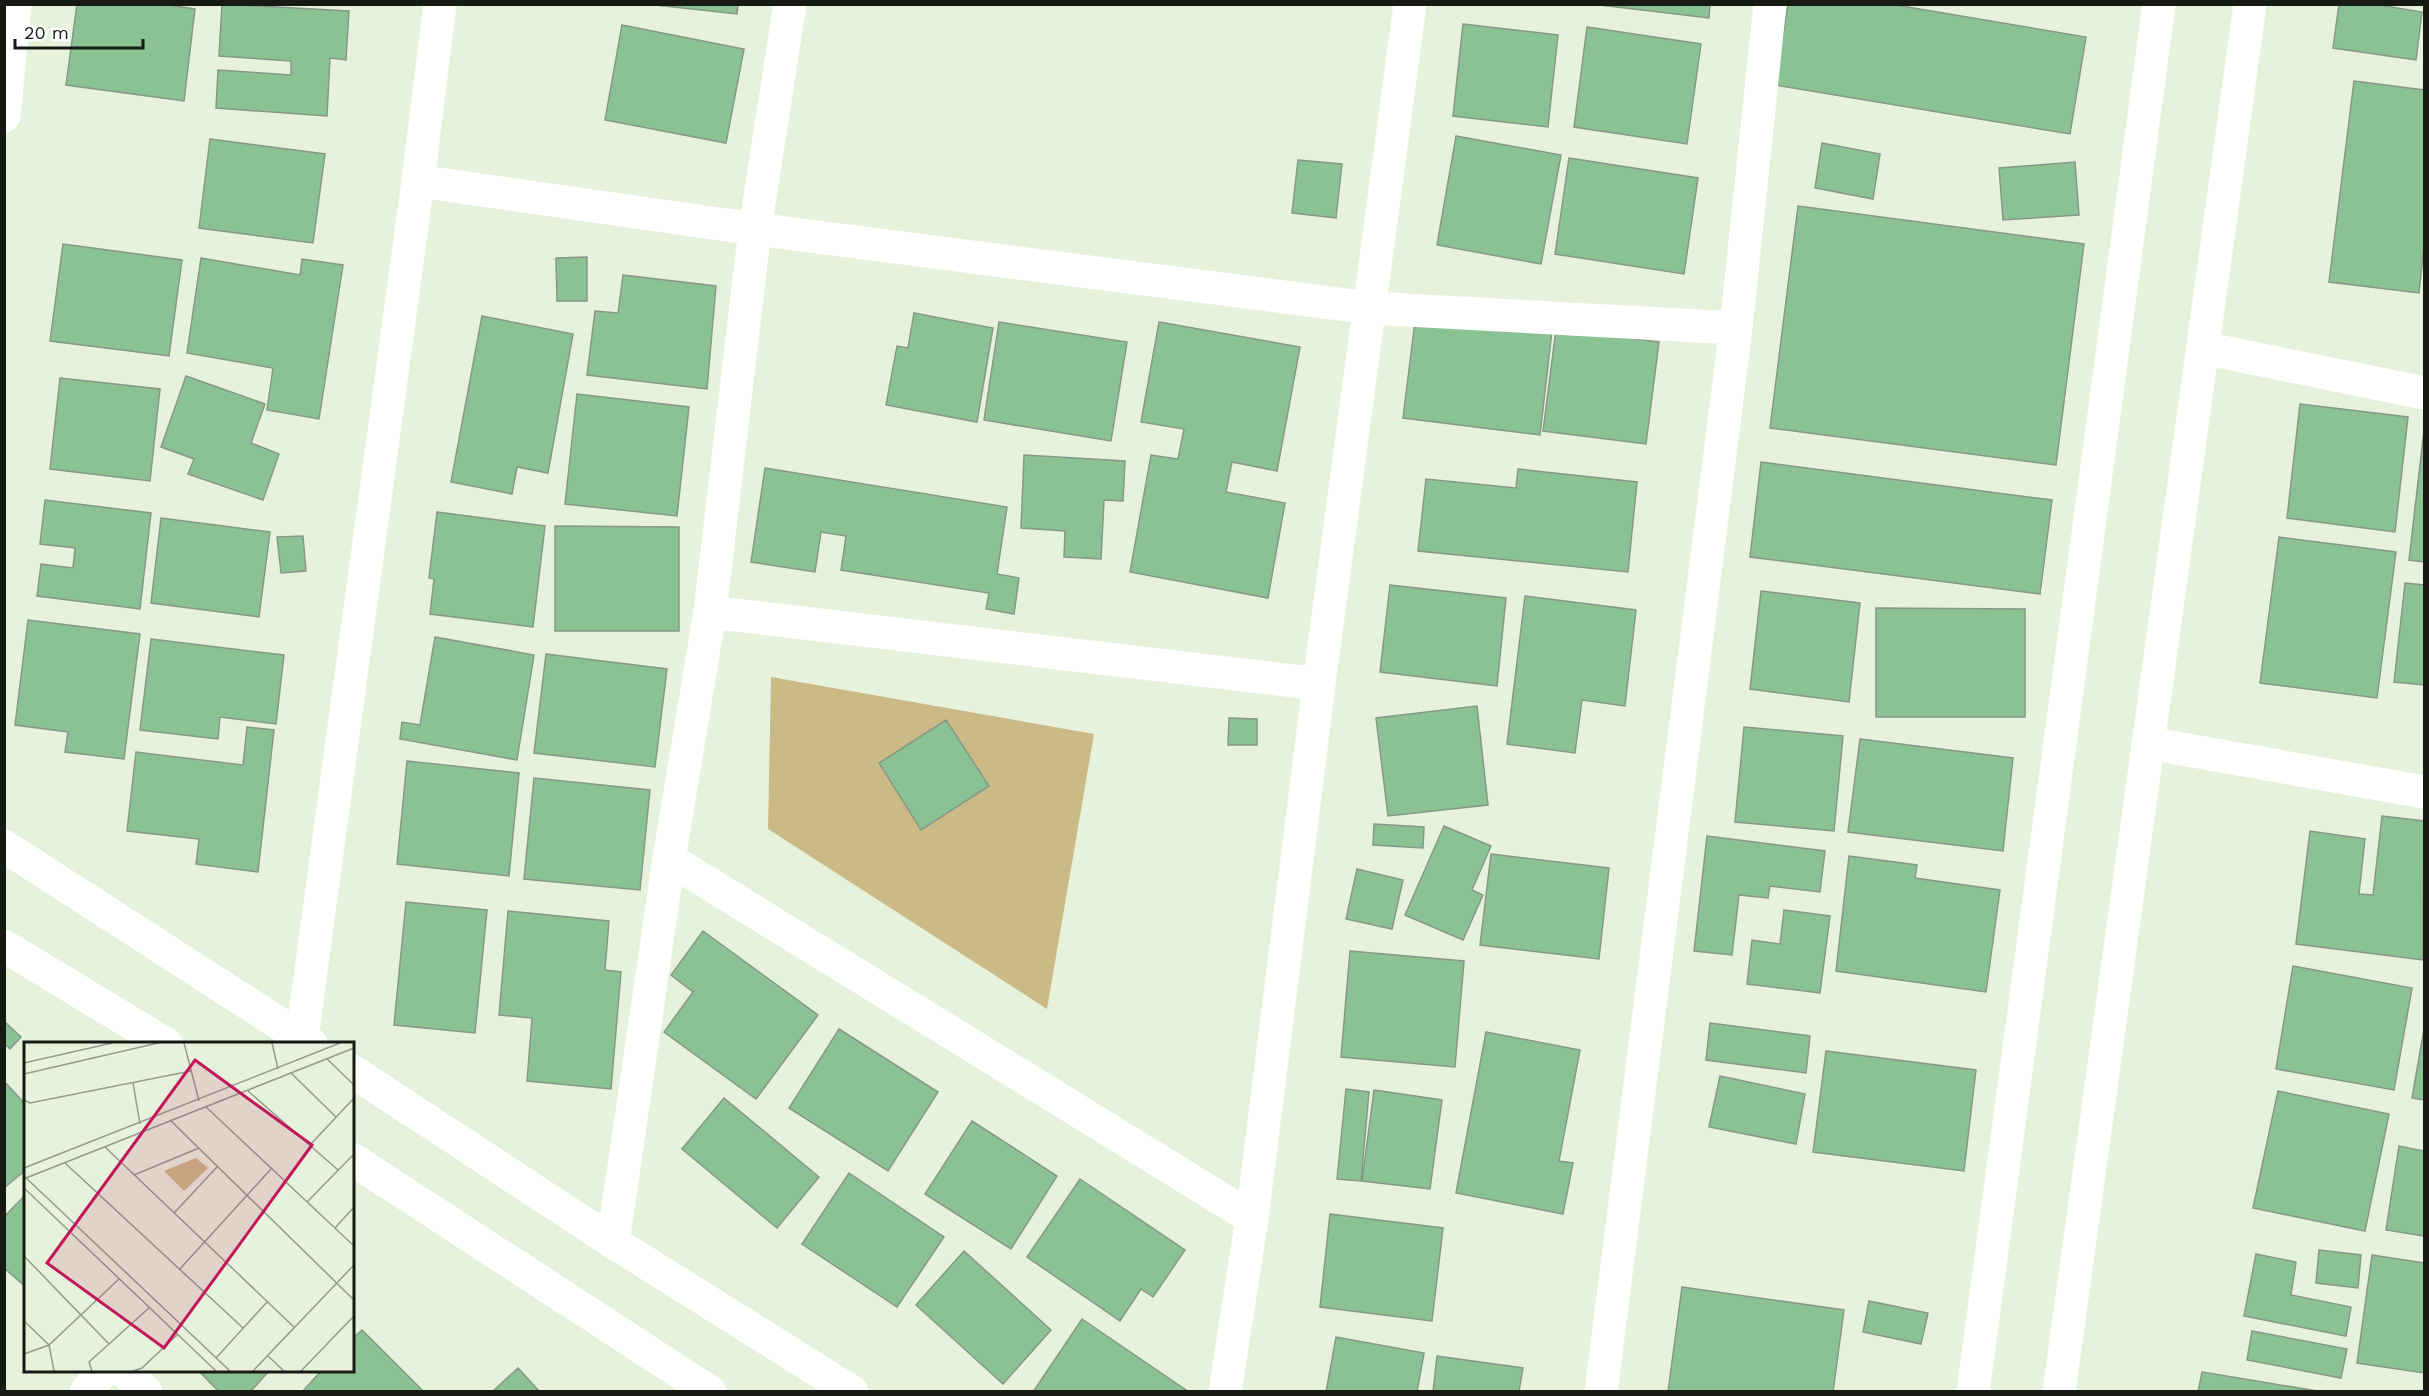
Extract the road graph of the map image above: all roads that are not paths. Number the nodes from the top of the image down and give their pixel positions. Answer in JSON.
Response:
{"nodes":[{"id":1,"x":440,"y":4,"type":"edge"},
{"id":2,"x":790,"y":4,"type":"edge"},
{"id":3,"x":1410,"y":4,"type":"edge"},
{"id":4,"x":1770,"y":4,"type":"edge"},
{"id":5,"x":2159,"y":4,"type":"edge"},
{"id":6,"x":2250,"y":4,"type":"edge"},
{"id":7,"x":12,"y":7,"type":"edge"},
{"id":8,"x":4,"y":116,"type":"edge"},
{"id":9,"x":418,"y":181,"type":"junction"},
{"id":10,"x":755,"y":230,"type":"junction"},
{"id":11,"x":1370,"y":308,"type":"junction"},
{"id":12,"x":1736,"y":328,"type":"junction"},
{"id":13,"x":2203,"y":348,"type":"junction"},
{"id":14,"x":2424,"y":393,"type":"edge"},
{"id":15,"x":710,"y":612,"type":"junction"},
{"id":16,"x":1319,"y":684,"type":"junction"},
{"id":17,"x":2148,"y":743,"type":"junction"},
{"id":18,"x":2424,"y":792,"type":"edge"},
{"id":19,"x":4,"y":846,"type":"edge"},
{"id":20,"x":669,"y":859,"type":"junction"},
{"id":21,"x":4,"y":946,"type":"edge"},
{"id":22,"x":306,"y":1040,"type":"edge"},
{"id":23,"x":163,"y":1042,"type":"edge"},
{"id":24,"x":354,"y":1072,"type":"edge"},
{"id":25,"x":354,"y":1159,"type":"edge"},
{"id":26,"x":1252,"y":1218,"type":"junction"},
{"id":27,"x":613,"y":1242,"type":"junction"},
{"id":28,"x":103,"y":1372,"type":"edge"},
{"id":29,"x":124,"y":1372,"type":"edge"},
{"id":30,"x":86,"y":1392,"type":"edge"},
{"id":31,"x":146,"y":1392,"type":"edge"},
{"id":32,"x":710,"y":1392,"type":"edge"},
{"id":33,"x":852,"y":1392,"type":"edge"},
{"id":34,"x":1225,"y":1392,"type":"edge"},
{"id":35,"x":1601,"y":1392,"type":"edge"},
{"id":36,"x":1973,"y":1392,"type":"edge"},
{"id":37,"x":2059,"y":1392,"type":"edge"}],
"edges":[{"from":1,"to":9,"type":"street"},
{"from":2,"to":10,"type":"street"},
{"from":3,"to":11,"type":"street"},
{"from":4,"to":12,"type":"street"},
{"from":5,"to":36,"type":"street"},
{"from":6,"to":13,"type":"street"},
{"from":7,"to":8,"type":"street"},
{"from":9,"to":10,"type":"street"},
{"from":9,"to":22,"type":"street"},
{"from":10,"to":11,"type":"street"},
{"from":10,"to":15,"type":"street"},
{"from":11,"to":12,"type":"street"},
{"from":11,"to":16,"type":"street"},
{"from":12,"to":35,"type":"street"},
{"from":13,"to":14,"type":"street"},
{"from":13,"to":17,"type":"street"},
{"from":15,"to":16,"type":"street"},
{"from":15,"to":20,"type":"street"},
{"from":16,"to":26,"type":"street"},
{"from":17,"to":18,"type":"street"},
{"from":17,"to":37,"type":"street"},
{"from":19,"to":22,"type":"street"},
{"from":20,"to":26,"type":"street"},
{"from":20,"to":27,"type":"street"},
{"from":21,"to":23,"type":"street"},
{"from":24,"to":27,"type":"street"},
{"from":25,"to":32,"type":"street"},
{"from":26,"to":34,"type":"street"},
{"from":27,"to":33,"type":"street"},
{"from":28,"to":30,"type":"street"},
{"from":29,"to":31,"type":"street"}]}
